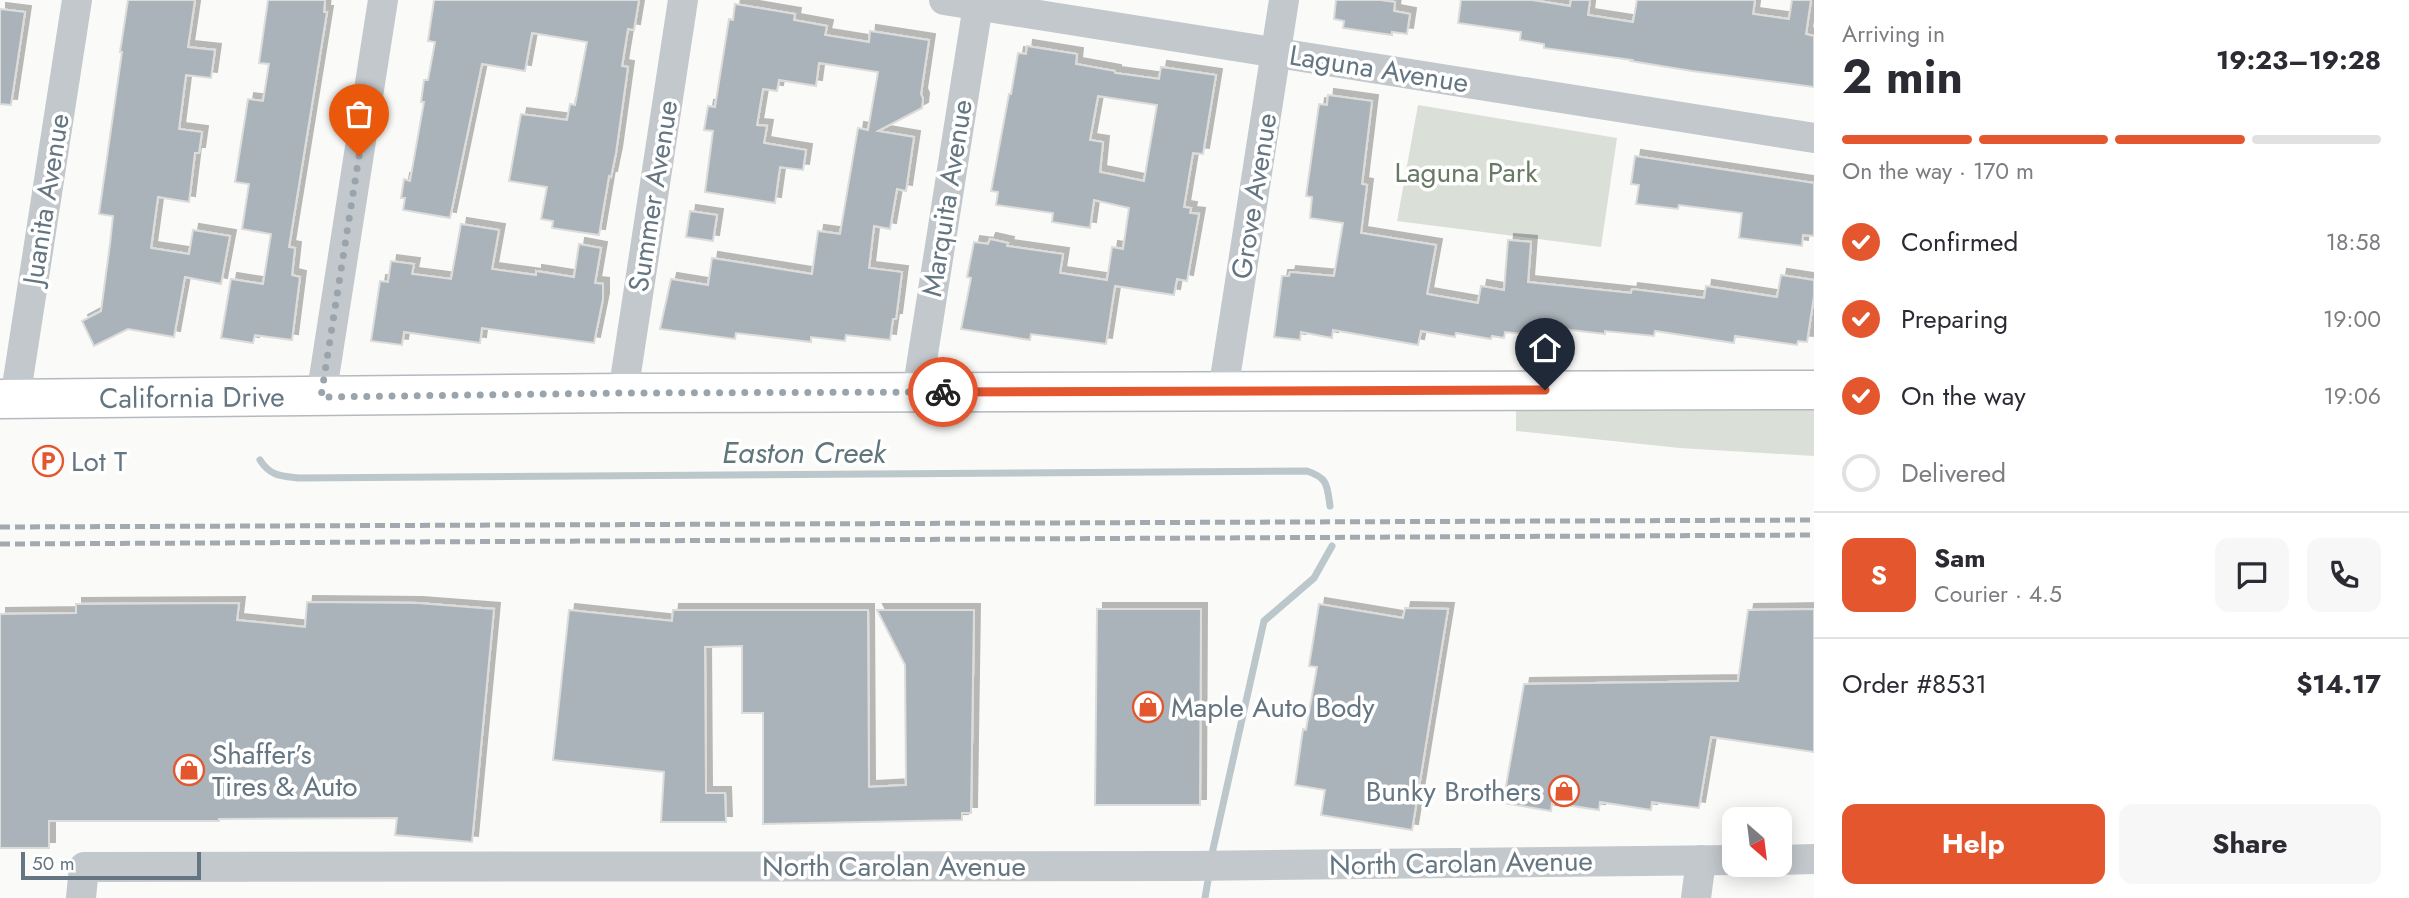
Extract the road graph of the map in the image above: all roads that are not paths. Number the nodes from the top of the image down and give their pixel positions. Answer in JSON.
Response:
{"nodes":[{"id":1,"x":77,"y":0,"type":"edge"},
{"id":2,"x":383,"y":0,"type":"edge"},
{"id":3,"x":683,"y":0,"type":"edge"},
{"id":4,"x":944,"y":0,"type":"edge"},
{"id":5,"x":1284,"y":0,"type":"edge"},
{"id":6,"x":978,"y":5,"type":"junction"},
{"id":7,"x":1276,"y":53,"type":"junction"},
{"id":8,"x":1814,"y":138,"type":"edge"},
{"id":9,"x":1814,"y":390,"type":"edge"},
{"id":10,"x":1223,"y":391,"type":"junction"},
{"id":11,"x":917,"y":392,"type":"junction"},
{"id":12,"x":623,"y":393,"type":"junction"},
{"id":13,"x":321,"y":397,"type":"junction"},
{"id":14,"x":8,"y":399,"type":"edge"},
{"id":15,"x":1814,"y":859,"type":"edge"},
{"id":16,"x":1702,"y":860,"type":"junction"},
{"id":17,"x":1722,"y":860,"type":"edge"},
{"id":18,"x":1792,"y":860,"type":"edge"},
{"id":19,"x":80,"y":898,"type":"edge"},
{"id":20,"x":1696,"y":898,"type":"edge"}],
"edges":[{"from":1,"to":14,"type":"street","name":"Juanita Avenue"},
{"from":2,"to":13,"type":"street"},
{"from":3,"to":12,"type":"street","name":"Summer Avenue"},
{"from":4,"to":6,"type":"street","name":"Laguna Avenue"},
{"from":5,"to":7,"type":"street","name":"Grove Avenue"},
{"from":6,"to":7,"type":"street","name":"Laguna Avenue"},
{"from":6,"to":11,"type":"street","name":"Marquita Avenue"},
{"from":7,"to":8,"type":"street","name":"Laguna Avenue"},
{"from":7,"to":10,"type":"street","name":"Grove Avenue"},
{"from":9,"to":10,"type":"street","name":"California Drive"},
{"from":10,"to":11,"type":"street","name":"California Drive"},
{"from":11,"to":12,"type":"street","name":"California Drive"},
{"from":12,"to":13,"type":"street","name":"California Drive"},
{"from":13,"to":14,"type":"street","name":"California Drive"},
{"from":15,"to":18,"type":"street"},
{"from":16,"to":17,"type":"street","name":"North Carolan Avenue"},
{"from":16,"to":19,"type":"street","name":"North Carolan Avenue"},
{"from":16,"to":20,"type":"street"}]}
